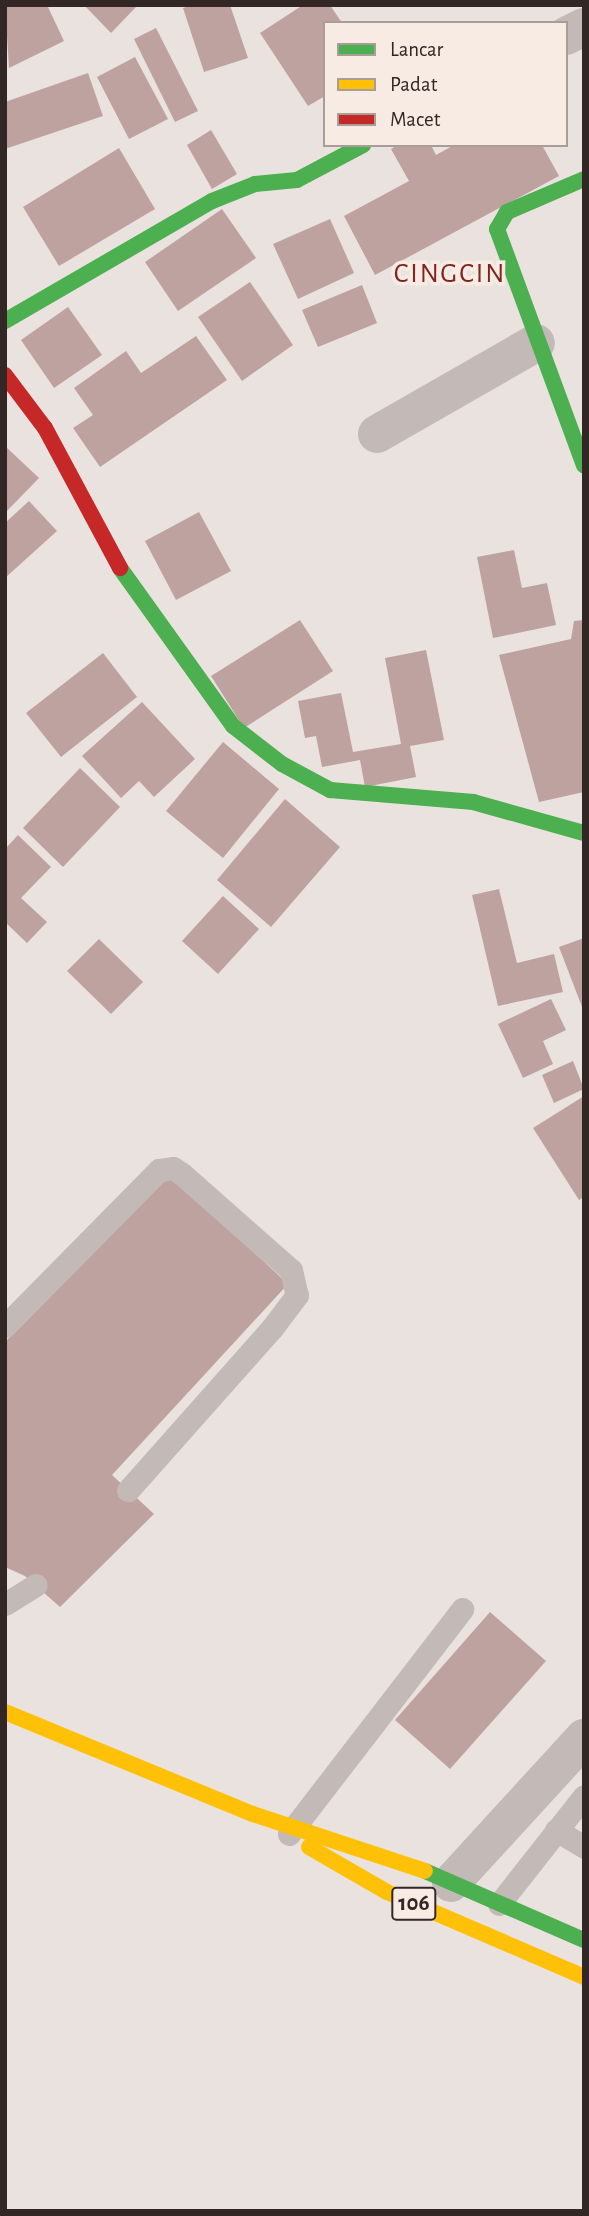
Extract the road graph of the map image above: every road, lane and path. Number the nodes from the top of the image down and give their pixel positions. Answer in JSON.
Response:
{"nodes":[{"id":1,"x":584,"y":27,"type":"edge"},
{"id":2,"x":568,"y":35,"type":"edge"},
{"id":3,"x":359,"y":147,"type":"edge"},
{"id":4,"x":584,"y":179,"type":"edge"},
{"id":5,"x":5,"y":321,"type":"edge"},
{"id":6,"x":536,"y":343,"type":"junction"},
{"id":7,"x":5,"y":375,"type":"edge"},
{"id":8,"x":377,"y":434,"type":"dead end"},
{"id":9,"x":584,"y":465,"type":"edge"},
{"id":10,"x":584,"y":833,"type":"edge"},
{"id":11,"x":5,"y":1326,"type":"edge"},
{"id":12,"x":128,"y":1490,"type":"dead end"},
{"id":13,"x":36,"y":1585,"type":"dead end"},
{"id":14,"x":5,"y":1604,"type":"edge"},
{"id":15,"x":462,"y":1609,"type":"dead end"},
{"id":16,"x":5,"y":1712,"type":"edge"},
{"id":17,"x":584,"y":1738,"type":"edge"},
{"id":18,"x":584,"y":1796,"type":"edge"},
{"id":19,"x":291,"y":1830,"type":"junction"},
{"id":20,"x":556,"y":1830,"type":"junction"},
{"id":21,"x":584,"y":1847,"type":"edge"},
{"id":22,"x":451,"y":1883,"type":"junction"},
{"id":23,"x":499,"y":1904,"type":"junction"},
{"id":24,"x":584,"y":1940,"type":"edge"},
{"id":25,"x":584,"y":1977,"type":"edge"}],
"edges":[{"from":1,"to":2,"type":"street"},
{"from":3,"to":5,"type":"street"},
{"from":4,"to":6,"type":"street"},
{"from":6,"to":8,"type":"street"},
{"from":6,"to":9,"type":"street"},
{"from":7,"to":10,"type":"street"},
{"from":11,"to":12,"type":"lane"},
{"from":13,"to":14,"type":"lane"},
{"from":15,"to":19,"type":"lane"},
{"from":16,"to":19,"type":"street","number":"106"},
{"from":17,"to":22,"type":"street"},
{"from":18,"to":20,"type":"lane"},
{"from":19,"to":22,"type":"street","number":"106"},
{"from":19,"to":25,"type":"street","number":"106"},
{"from":20,"to":21,"type":"lane"},
{"from":20,"to":23,"type":"lane"},
{"from":22,"to":23,"type":"street","number":"106"},
{"from":23,"to":24,"type":"street","number":"106"}]}
